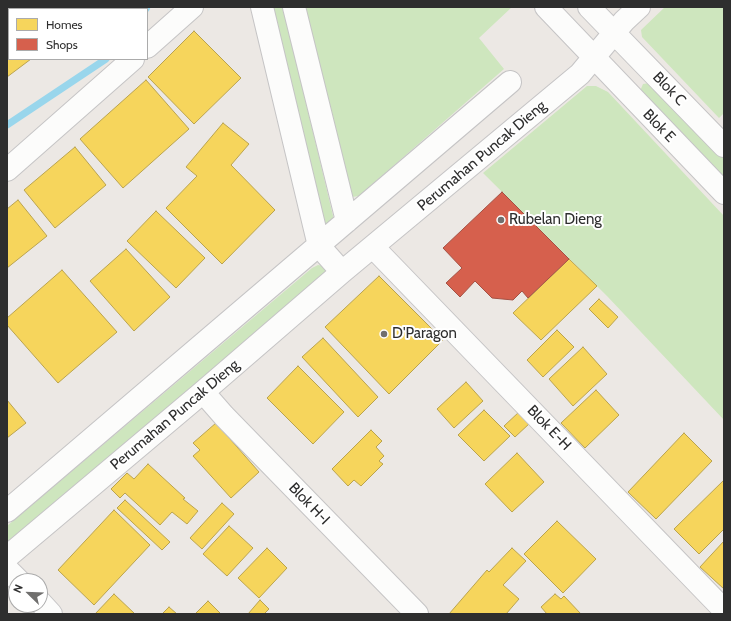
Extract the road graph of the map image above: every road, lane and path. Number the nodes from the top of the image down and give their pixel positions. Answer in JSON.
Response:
{"nodes":[{"id":1,"x":192,"y":7,"type":"edge"},
{"id":2,"x":262,"y":7,"type":"edge"},
{"id":3,"x":294,"y":7,"type":"edge"},
{"id":4,"x":546,"y":7,"type":"edge"},
{"id":5,"x":589,"y":7,"type":"edge"},
{"id":6,"x":639,"y":7,"type":"edge"},
{"id":7,"x":614,"y":33,"type":"junction"},
{"id":8,"x":148,"y":46,"type":"edge"},
{"id":9,"x":594,"y":58,"type":"junction"},
{"id":10,"x":133,"y":60,"type":"edge"},
{"id":11,"x":510,"y":82,"type":"dead end"},
{"id":12,"x":724,"y":146,"type":"edge"},
{"id":13,"x":7,"y":170,"type":"edge"},
{"id":14,"x":724,"y":193,"type":"edge"},
{"id":15,"x":347,"y":221,"type":"junction"},
{"id":16,"x":319,"y":246,"type":"junction"},
{"id":17,"x":373,"y":247,"type":"junction"},
{"id":18,"x":342,"y":272,"type":"junction"},
{"id":19,"x":203,"y":392,"type":"junction"},
{"id":20,"x":7,"y":511,"type":"edge"},
{"id":21,"x":7,"y":558,"type":"edge"},
{"id":22,"x":724,"y":610,"type":"edge"},
{"id":23,"x":417,"y":614,"type":"edge"}],
"edges":[{"from":1,"to":8,"type":"street"},
{"from":2,"to":16,"type":"street"},
{"from":3,"to":15,"type":"street"},
{"from":4,"to":9,"type":"street","name":"Blok E"},
{"from":5,"to":7,"type":"street","name":"Blok C"},
{"from":6,"to":7,"type":"street","name":"Perumahan Puncak Dieng"},
{"from":7,"to":9,"type":"street","name":"Perumahan Puncak Dieng"},
{"from":7,"to":12,"type":"street","name":"Blok C"},
{"from":9,"to":14,"type":"street","name":"Blok E"},
{"from":9,"to":17,"type":"street","name":"Perumahan Puncak Dieng"},
{"from":10,"to":13,"type":"street"},
{"from":11,"to":15,"type":"street"},
{"from":15,"to":16,"type":"street"},
{"from":16,"to":18,"type":"street"},
{"from":16,"to":20,"type":"street"},
{"from":17,"to":18,"type":"street","name":"Perumahan Puncak Dieng"},
{"from":17,"to":22,"type":"street","name":"Blok E-H"},
{"from":18,"to":19,"type":"street","name":"Perumahan Puncak Dieng"},
{"from":19,"to":21,"type":"street","name":"Perumahan Puncak Dieng"},
{"from":19,"to":23,"type":"street","name":"Blok H-I"}]}
